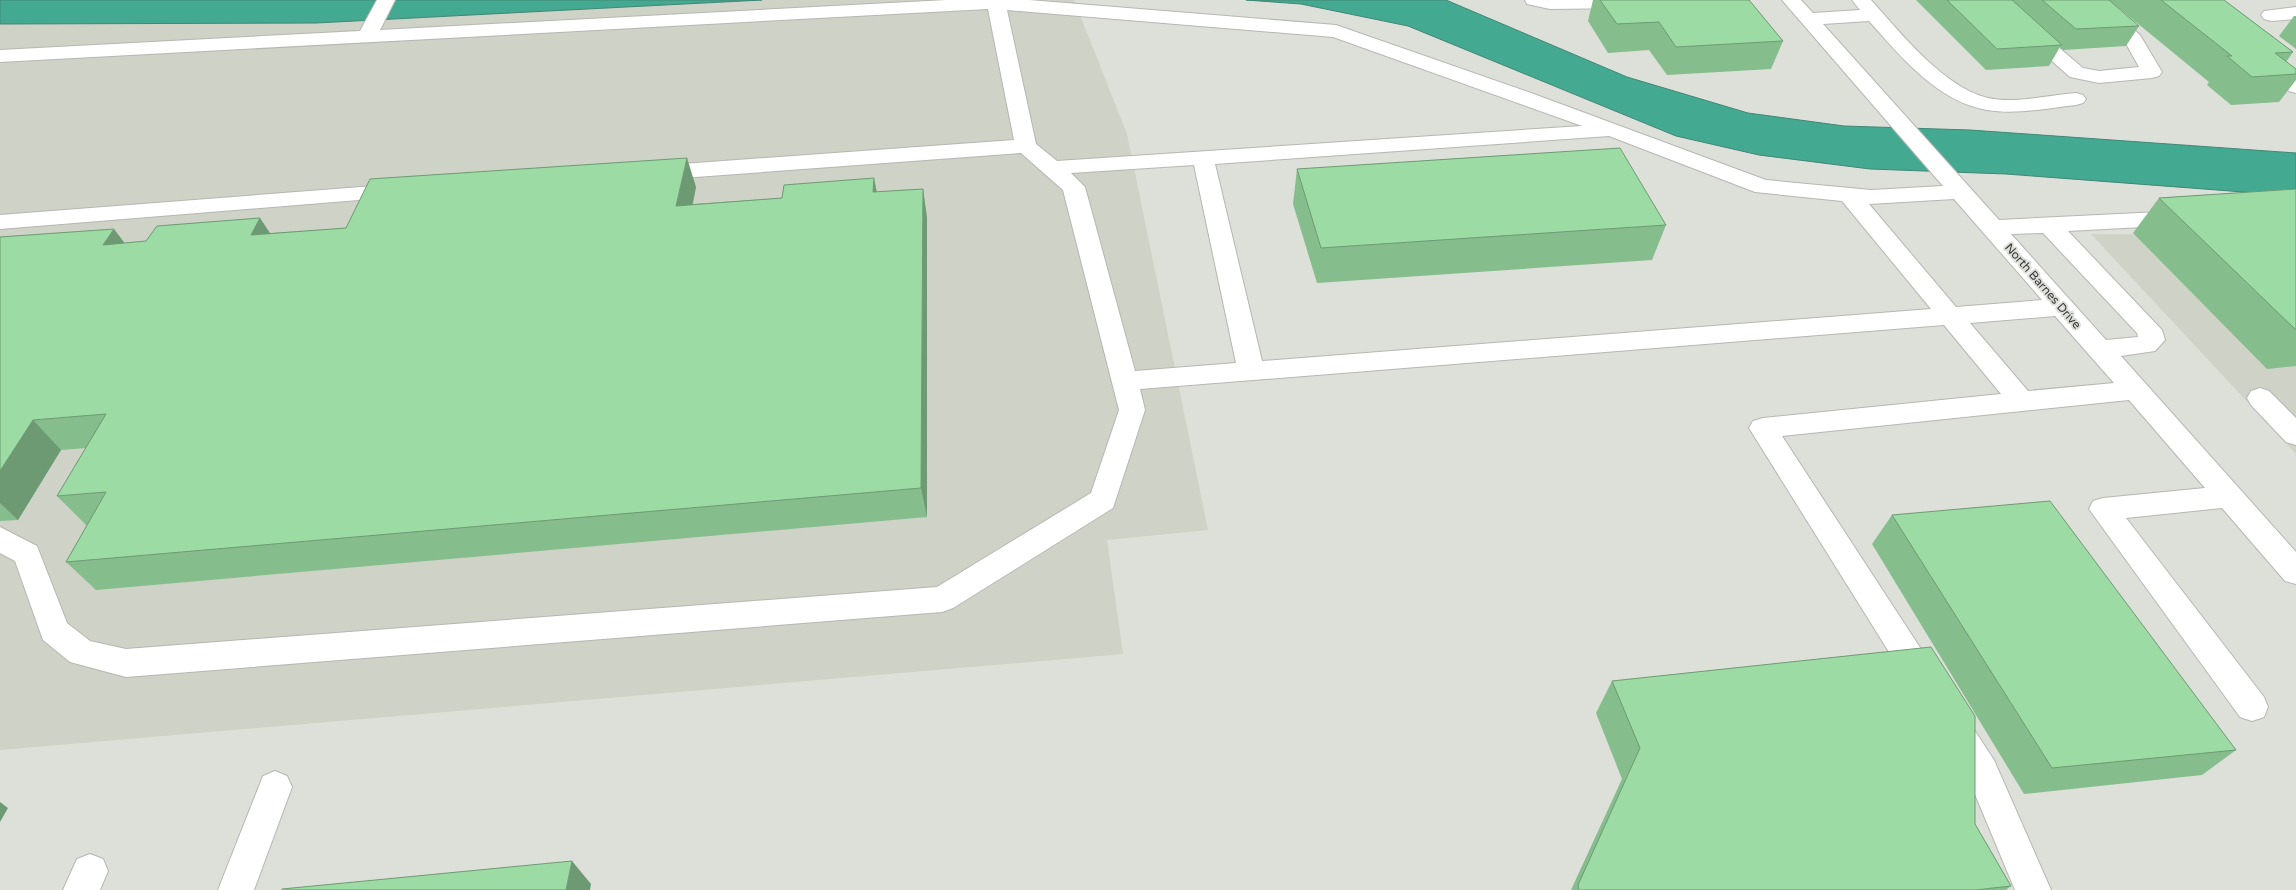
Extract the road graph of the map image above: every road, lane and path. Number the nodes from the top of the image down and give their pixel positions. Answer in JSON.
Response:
{"nodes":[{"id":1,"x":386,"y":0,"type":"edge"},
{"id":2,"x":1534,"y":0,"type":"edge"},
{"id":3,"x":1791,"y":0,"type":"edge"},
{"id":4,"x":1992,"y":0,"type":"edge"},
{"id":5,"x":2088,"y":0,"type":"edge"},
{"id":6,"x":1648,"y":1,"type":"edge"},
{"id":7,"x":996,"y":2,"type":"edge"},
{"id":8,"x":1868,"y":7,"type":"edge"},
{"id":9,"x":2296,"y":13,"type":"edge"},
{"id":10,"x":2271,"y":15,"type":"dead end"},
{"id":11,"x":1808,"y":19,"type":"junction"},
{"id":12,"x":369,"y":33,"type":"junction"},
{"id":13,"x":2250,"y":52,"type":"edge"},
{"id":14,"x":0,"y":56,"type":"edge"},
{"id":15,"x":2296,"y":87,"type":"edge"},
{"id":16,"x":2076,"y":99,"type":"dead end"},
{"id":17,"x":1613,"y":131,"type":"junction"},
{"id":18,"x":1026,"y":146,"type":"junction"},
{"id":19,"x":1203,"y":158,"type":"junction"},
{"id":20,"x":1052,"y":168,"type":"junction"},
{"id":21,"x":637,"y":174,"type":"edge"},
{"id":22,"x":1958,"y":189,"type":"junction"},
{"id":23,"x":417,"y":190,"type":"edge"},
{"id":24,"x":1850,"y":196,"type":"junction"},
{"id":25,"x":2204,"y":216,"type":"edge"},
{"id":26,"x":0,"y":222,"type":"edge"},
{"id":27,"x":2049,"y":225,"type":"junction"},
{"id":28,"x":1992,"y":228,"type":"junction"},
{"id":29,"x":2062,"y":306,"type":"junction"},
{"id":30,"x":1948,"y":316,"type":"junction"},
{"id":31,"x":2099,"y":350,"type":"junction"},
{"id":32,"x":1251,"y":371,"type":"junction"},
{"id":33,"x":1124,"y":381,"type":"junction"},
{"id":34,"x":2136,"y":390,"type":"junction"},
{"id":35,"x":2260,"y":398,"type":"dead end"},
{"id":36,"x":2022,"y":402,"type":"junction"},
{"id":37,"x":2296,"y":436,"type":"edge"},
{"id":38,"x":2229,"y":496,"type":"junction"},
{"id":39,"x":0,"y":540,"type":"edge"},
{"id":40,"x":2296,"y":572,"type":"edge"},
{"id":41,"x":2252,"y":707,"type":"dead end"},
{"id":42,"x":275,"y":788,"type":"dead end"},
{"id":43,"x":236,"y":890,"type":"edge"},
{"id":44,"x":2033,"y":890,"type":"edge"}],
"edges":[{"from":1,"to":12,"type":"street"},
{"from":2,"to":6,"type":"street"},
{"from":3,"to":11,"type":"street","name":"North Barnes Drive"},
{"from":4,"to":5,"type":"street"},
{"from":7,"to":12,"type":"street"},
{"from":7,"to":17,"type":"street"},
{"from":7,"to":18,"type":"street"},
{"from":8,"to":11,"type":"street"},
{"from":8,"to":16,"type":"street"},
{"from":9,"to":10,"type":"street"},
{"from":11,"to":22,"type":"street","name":"North Barnes Drive"},
{"from":12,"to":14,"type":"street"},
{"from":13,"to":15,"type":"street"},
{"from":17,"to":19,"type":"street"},
{"from":17,"to":24,"type":"street"},
{"from":18,"to":20,"type":"street"},
{"from":18,"to":21,"type":"street"},
{"from":19,"to":20,"type":"street"},
{"from":19,"to":32,"type":"street"},
{"from":20,"to":33,"type":"street"},
{"from":22,"to":24,"type":"street"},
{"from":22,"to":28,"type":"street","name":"North Barnes Drive"},
{"from":23,"to":26,"type":"street"},
{"from":24,"to":30,"type":"street"},
{"from":25,"to":27,"type":"street"},
{"from":27,"to":28,"type":"street"},
{"from":27,"to":31,"type":"street"},
{"from":28,"to":29,"type":"street","name":"North Barnes Drive"},
{"from":29,"to":30,"type":"street"},
{"from":29,"to":31,"type":"street","name":"North Barnes Drive"},
{"from":30,"to":32,"type":"street"},
{"from":30,"to":36,"type":"street"},
{"from":31,"to":34,"type":"street","name":"North Barnes Drive"},
{"from":32,"to":33,"type":"street"},
{"from":33,"to":39,"type":"street"},
{"from":34,"to":36,"type":"street"},
{"from":34,"to":38,"type":"street","name":"North Barnes Drive"},
{"from":35,"to":37,"type":"street"},
{"from":36,"to":44,"type":"street"},
{"from":38,"to":40,"type":"street","name":"North Barnes Drive"},
{"from":38,"to":41,"type":"street"},
{"from":42,"to":43,"type":"street"}]}
